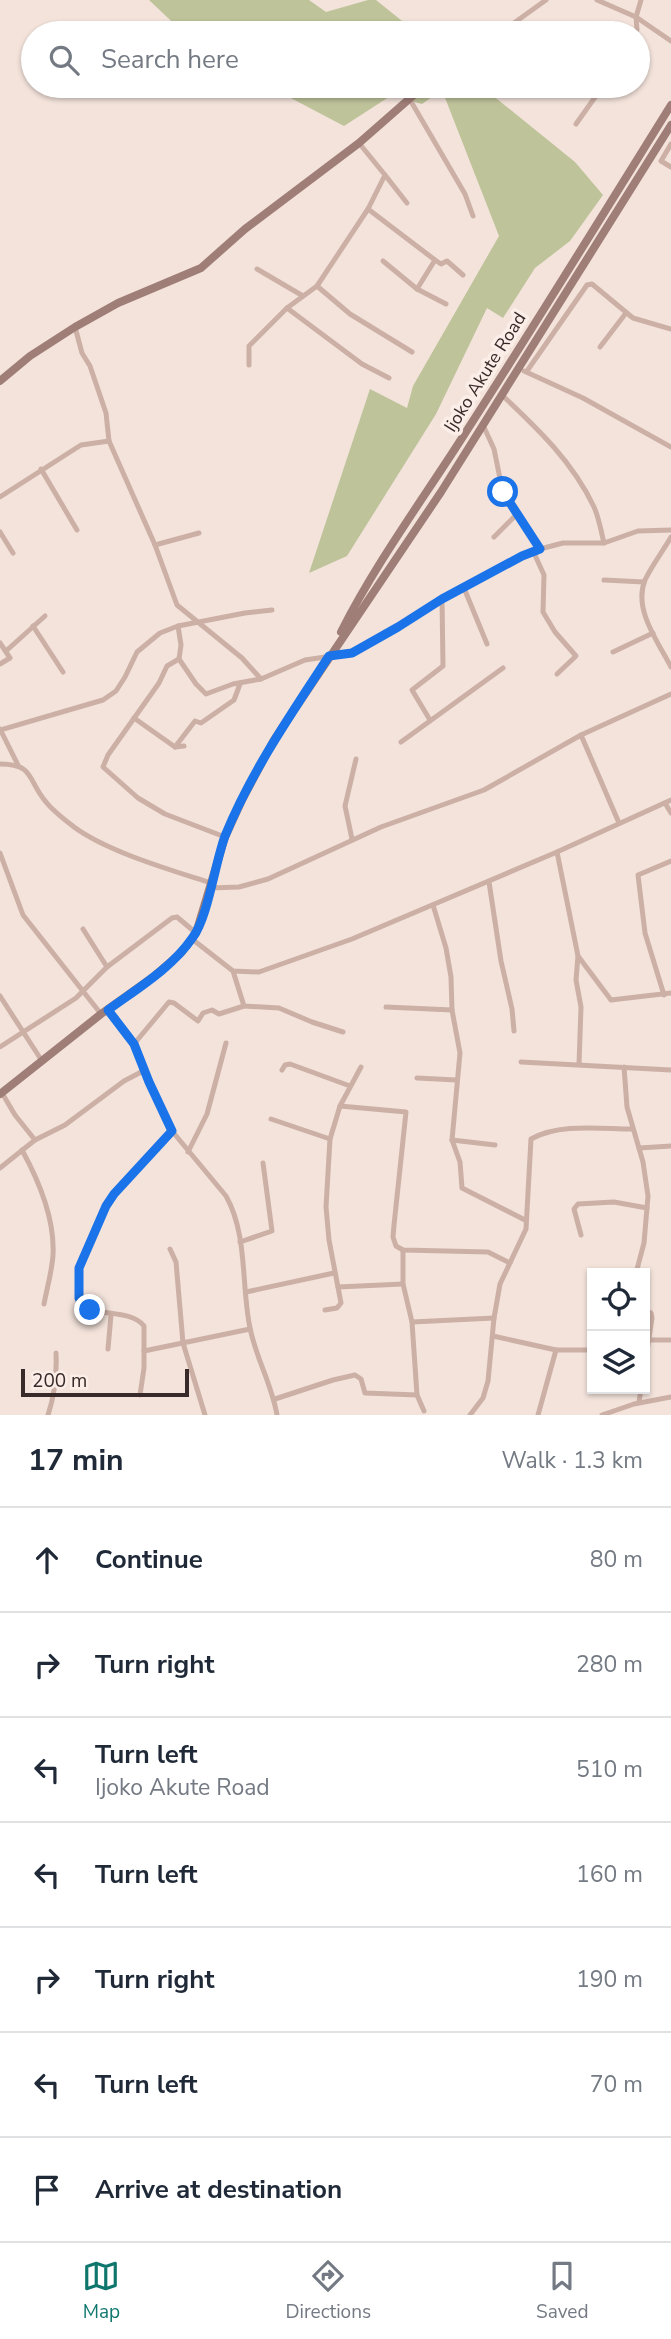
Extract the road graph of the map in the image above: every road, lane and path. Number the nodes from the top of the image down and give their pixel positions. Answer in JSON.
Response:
{"nodes":[{"id":1,"x":546,"y":0,"type":"edge"},
{"id":2,"x":597,"y":0,"type":"edge"},
{"id":3,"x":641,"y":0,"type":"edge"},
{"id":4,"x":636,"y":18,"type":"junction"},
{"id":5,"x":519,"y":21,"type":"edge"},
{"id":6,"x":636,"y":21,"type":"edge"},
{"id":7,"x":641,"y":21,"type":"edge"},
{"id":8,"x":650,"y":27,"type":"edge"},
{"id":9,"x":671,"y":41,"type":"edge"},
{"id":10,"x":409,"y":98,"type":"joint"},
{"id":11,"x":594,"y":98,"type":"edge"},
{"id":12,"x":671,"y":105,"type":"edge"},
{"id":13,"x":576,"y":124,"type":"dead end"},
{"id":14,"x":671,"y":125,"type":"edge"},
{"id":15,"x":359,"y":143,"type":"junction"},
{"id":16,"x":671,"y":144,"type":"edge"},
{"id":17,"x":671,"y":167,"type":"edge"},
{"id":18,"x":385,"y":175,"type":"junction"},
{"id":19,"x":407,"y":203,"type":"dead end"},
{"id":20,"x":368,"y":209,"type":"junction"},
{"id":21,"x":473,"y":216,"type":"dead end"},
{"id":22,"x":435,"y":260,"type":"junction"},
{"id":23,"x":383,"y":261,"type":"dead end"},
{"id":24,"x":257,"y":269,"type":"dead end"},
{"id":25,"x":463,"y":275,"type":"dead end"},
{"id":26,"x":317,"y":286,"type":"junction"},
{"id":27,"x":417,"y":289,"type":"junction"},
{"id":28,"x":303,"y":296,"type":"junction"},
{"id":29,"x":446,"y":304,"type":"dead end"},
{"id":30,"x":287,"y":307,"type":"junction"},
{"id":31,"x":625,"y":313,"type":"junction"},
{"id":32,"x":75,"y":327,"type":"junction"},
{"id":33,"x":671,"y":329,"type":"edge"},
{"id":34,"x":600,"y":346,"type":"dead end"},
{"id":35,"x":412,"y":352,"type":"dead end"},
{"id":36,"x":249,"y":365,"type":"dead end"},
{"id":37,"x":522,"y":370,"type":"junction"},
{"id":38,"x":389,"y":378,"type":"dead end"},
{"id":39,"x":0,"y":381,"type":"edge"},
{"id":40,"x":502,"y":395,"type":"junction"},
{"id":41,"x":484,"y":425,"type":"junction"},
{"id":42,"x":109,"y":441,"type":"junction"},
{"id":43,"x":671,"y":447,"type":"edge"},
{"id":44,"x":41,"y":470,"type":"junction"},
{"id":45,"x":0,"y":497,"type":"edge"},
{"id":46,"x":516,"y":515,"type":"junction"},
{"id":47,"x":77,"y":530,"type":"dead end"},
{"id":48,"x":671,"y":530,"type":"edge"},
{"id":49,"x":0,"y":532,"type":"edge"},
{"id":50,"x":199,"y":533,"type":"dead end"},
{"id":51,"x":495,"y":537,"type":"dead end"},
{"id":52,"x":671,"y":537,"type":"edge"},
{"id":53,"x":604,"y":543,"type":"junction"},
{"id":54,"x":155,"y":545,"type":"junction"},
{"id":55,"x":537,"y":551,"type":"junction"},
{"id":56,"x":13,"y":553,"type":"dead end"},
{"id":57,"x":604,"y":580,"type":"dead end"},
{"id":58,"x":644,"y":582,"type":"junction"},
{"id":59,"x":464,"y":588,"type":"junction"},
{"id":60,"x":442,"y":599,"type":"junction"},
{"id":61,"x":272,"y":610,"type":"dead end"},
{"id":62,"x":45,"y":615,"type":"dead end"},
{"id":63,"x":200,"y":623,"type":"junction"},
{"id":64,"x":178,"y":625,"type":"junction"},
{"id":65,"x":33,"y":626,"type":"junction"},
{"id":66,"x":653,"y":633,"type":"junction"},
{"id":67,"x":0,"y":643,"type":"edge"},
{"id":68,"x":487,"y":644,"type":"dead end"},
{"id":69,"x":6,"y":651,"type":"junction"},
{"id":70,"x":613,"y":652,"type":"dead end"},
{"id":71,"x":329,"y":656,"type":"junction"},
{"id":72,"x":179,"y":659,"type":"junction"},
{"id":73,"x":0,"y":664,"type":"edge"},
{"id":74,"x":671,"y":667,"type":"edge"},
{"id":75,"x":503,"y":668,"type":"dead end"},
{"id":76,"x":63,"y":672,"type":"dead end"},
{"id":77,"x":557,"y":674,"type":"dead end"},
{"id":78,"x":261,"y":679,"type":"junction"},
{"id":79,"x":240,"y":684,"type":"junction"},
{"id":80,"x":671,"y":694,"type":"edge"},
{"id":81,"x":134,"y":718,"type":"junction"},
{"id":82,"x":430,"y":720,"type":"junction"},
{"id":83,"x":0,"y":729,"type":"edge"},
{"id":84,"x":581,"y":735,"type":"junction"},
{"id":85,"x":401,"y":742,"type":"dead end"},
{"id":86,"x":175,"y":747,"type":"junction"},
{"id":87,"x":184,"y":747,"type":"dead end"},
{"id":88,"x":356,"y":759,"type":"dead end"},
{"id":89,"x":0,"y":764,"type":"edge"},
{"id":90,"x":18,"y":765,"type":"junction"},
{"id":91,"x":668,"y":801,"type":"edge"},
{"id":92,"x":671,"y":813,"type":"edge"},
{"id":93,"x":619,"y":823,"type":"junction"},
{"id":94,"x":225,"y":838,"type":"junction"},
{"id":95,"x":352,"y":839,"type":"junction"},
{"id":96,"x":557,"y":852,"type":"junction"},
{"id":97,"x":0,"y":853,"type":"edge"},
{"id":98,"x":671,"y":861,"type":"edge"},
{"id":99,"x":489,"y":882,"type":"junction"},
{"id":100,"x":210,"y":886,"type":"junction"},
{"id":101,"x":433,"y":905,"type":"junction"},
{"id":102,"x":83,"y":929,"type":"dead end"},
{"id":103,"x":194,"y":936,"type":"junction"},
{"id":104,"x":578,"y":956,"type":"junction"},
{"id":105,"x":107,"y":967,"type":"junction"},
{"id":106,"x":233,"y":971,"type":"junction"},
{"id":107,"x":83,"y":989,"type":"junction"},
{"id":108,"x":671,"y":993,"type":"edge"},
{"id":109,"x":664,"y":995,"type":"junction"},
{"id":110,"x":0,"y":996,"type":"edge"},
{"id":111,"x":244,"y":1006,"type":"junction"},
{"id":112,"x":386,"y":1007,"type":"dead end"},
{"id":113,"x":452,"y":1010,"type":"junction"},
{"id":114,"x":105,"y":1012,"type":"junction"},
{"id":115,"x":514,"y":1031,"type":"dead end"},
{"id":116,"x":343,"y":1032,"type":"dead end"},
{"id":117,"x":24,"y":1033,"type":"junction"},
{"id":118,"x":226,"y":1043,"type":"dead end"},
{"id":119,"x":134,"y":1044,"type":"junction"},
{"id":120,"x":0,"y":1047,"type":"edge"},
{"id":121,"x":43,"y":1062,"type":"junction"},
{"id":122,"x":521,"y":1062,"type":"dead end"},
{"id":123,"x":579,"y":1064,"type":"junction"},
{"id":124,"x":361,"y":1067,"type":"dead end"},
{"id":125,"x":624,"y":1067,"type":"junction"},
{"id":126,"x":145,"y":1070,"type":"junction"},
{"id":127,"x":282,"y":1070,"type":"dead end"},
{"id":128,"x":671,"y":1070,"type":"edge"},
{"id":129,"x":417,"y":1079,"type":"dead end"},
{"id":130,"x":456,"y":1080,"type":"junction"},
{"id":131,"x":350,"y":1086,"type":"junction"},
{"id":132,"x":1,"y":1093,"type":"edge"},
{"id":133,"x":340,"y":1106,"type":"junction"},
{"id":134,"x":271,"y":1119,"type":"dead end"},
{"id":135,"x":632,"y":1129,"type":"junction"},
{"id":136,"x":172,"y":1131,"type":"junction"},
{"id":137,"x":330,"y":1139,"type":"junction"},
{"id":138,"x":35,"y":1140,"type":"junction"},
{"id":139,"x":452,"y":1140,"type":"junction"},
{"id":140,"x":495,"y":1145,"type":"dead end"},
{"id":141,"x":671,"y":1146,"type":"edge"},
{"id":142,"x":639,"y":1148,"type":"junction"},
{"id":143,"x":22,"y":1150,"type":"junction"},
{"id":144,"x":188,"y":1152,"type":"junction"},
{"id":145,"x":263,"y":1163,"type":"dead end"},
{"id":146,"x":0,"y":1168,"type":"edge"},
{"id":147,"x":647,"y":1208,"type":"junction"},
{"id":148,"x":525,"y":1220,"type":"junction"},
{"id":149,"x":581,"y":1235,"type":"dead end"},
{"id":150,"x":240,"y":1242,"type":"junction"},
{"id":151,"x":170,"y":1249,"type":"dead end"},
{"id":152,"x":403,"y":1250,"type":"junction"},
{"id":153,"x":510,"y":1263,"type":"junction"},
{"id":154,"x":637,"y":1268,"type":"edge"},
{"id":155,"x":334,"y":1273,"type":"junction"},
{"id":156,"x":403,"y":1284,"type":"junction"},
{"id":157,"x":338,"y":1287,"type":"junction"},
{"id":158,"x":246,"y":1292,"type":"junction"},
{"id":159,"x":44,"y":1304,"type":"dead end"},
{"id":160,"x":325,"y":1310,"type":"dead end"},
{"id":161,"x":650,"y":1312,"type":"edge"},
{"id":162,"x":111,"y":1315,"type":"junction"},
{"id":163,"x":494,"y":1318,"type":"junction"},
{"id":164,"x":412,"y":1322,"type":"junction"},
{"id":165,"x":250,"y":1329,"type":"junction"},
{"id":166,"x":493,"y":1336,"type":"junction"},
{"id":167,"x":671,"y":1339,"type":"edge"},
{"id":168,"x":650,"y":1340,"type":"joint"},
{"id":169,"x":183,"y":1343,"type":"junction"},
{"id":170,"x":108,"y":1349,"type":"dead end"},
{"id":171,"x":556,"y":1350,"type":"junction"},
{"id":172,"x":587,"y":1350,"type":"edge"},
{"id":173,"x":144,"y":1351,"type":"junction"},
{"id":174,"x":56,"y":1353,"type":"dead end"},
{"id":175,"x":640,"y":1394,"type":"edge"},
{"id":176,"x":139,"y":1395,"type":"dead end"},
{"id":177,"x":417,"y":1395,"type":"junction"},
{"id":178,"x":671,"y":1397,"type":"edge"},
{"id":179,"x":275,"y":1399,"type":"junction"},
{"id":180,"x":639,"y":1402,"type":"junction"},
{"id":181,"x":424,"y":1411,"type":"dead end"},
{"id":182,"x":621,"y":1412,"type":"edge"},
{"id":183,"x":48,"y":1415,"type":"edge"},
{"id":184,"x":205,"y":1415,"type":"edge"},
{"id":185,"x":277,"y":1415,"type":"edge"},
{"id":186,"x":470,"y":1415,"type":"edge"},
{"id":187,"x":538,"y":1415,"type":"edge"},
{"id":188,"x":602,"y":1415,"type":"edge"}],
"edges":[{"from":1,"to":5,"type":"street"},
{"from":2,"to":4,"type":"street"},
{"from":3,"to":4,"type":"street"},
{"from":4,"to":6,"type":"street"},
{"from":4,"to":7,"type":"street"},
{"from":8,"to":9,"type":"street"},
{"from":10,"to":15,"type":"main road"},
{"from":10,"to":21,"type":"street"},
{"from":11,"to":13,"type":"street"},
{"from":12,"to":71,"type":"main road","name":"Ijoko Akute Road"},
{"from":14,"to":37,"type":"main road","name":"Ijoko Akute Road"},
{"from":15,"to":18,"type":"street"},
{"from":15,"to":32,"type":"main road"},
{"from":16,"to":17,"type":"street"},
{"from":18,"to":19,"type":"street"},
{"from":18,"to":20,"type":"street"},
{"from":20,"to":22,"type":"street"},
{"from":20,"to":26,"type":"street"},
{"from":22,"to":25,"type":"street"},
{"from":22,"to":27,"type":"street"},
{"from":23,"to":27,"type":"street"},
{"from":24,"to":28,"type":"street"},
{"from":26,"to":28,"type":"street"},
{"from":26,"to":35,"type":"street"},
{"from":27,"to":29,"type":"street"},
{"from":28,"to":30,"type":"street"},
{"from":30,"to":36,"type":"street"},
{"from":30,"to":38,"type":"street"},
{"from":31,"to":33,"type":"street"},
{"from":31,"to":34,"type":"street"},
{"from":31,"to":37,"type":"street"},
{"from":32,"to":39,"type":"main road"},
{"from":32,"to":42,"type":"street"},
{"from":37,"to":40,"type":"main road","name":"Ijoko Akute Road"},
{"from":37,"to":43,"type":"street"},
{"from":40,"to":41,"type":"main road","name":"Ijoko Akute Road"},
{"from":40,"to":53,"type":"street"},
{"from":41,"to":46,"type":"street"},
{"from":41,"to":71,"type":"main road","name":"Ijoko Akute Road"},
{"from":42,"to":44,"type":"street"},
{"from":42,"to":54,"type":"street"},
{"from":44,"to":45,"type":"street"},
{"from":44,"to":47,"type":"street"},
{"from":46,"to":51,"type":"street"},
{"from":46,"to":55,"type":"street"},
{"from":48,"to":53,"type":"street"},
{"from":49,"to":56,"type":"street"},
{"from":50,"to":54,"type":"street"},
{"from":52,"to":58,"type":"street"},
{"from":53,"to":55,"type":"street"},
{"from":54,"to":63,"type":"street"},
{"from":55,"to":59,"type":"street"},
{"from":55,"to":77,"type":"street"},
{"from":57,"to":58,"type":"street"},
{"from":58,"to":66,"type":"street"},
{"from":59,"to":60,"type":"street"},
{"from":59,"to":68,"type":"street"},
{"from":60,"to":71,"type":"street"},
{"from":60,"to":82,"type":"street"},
{"from":61,"to":63,"type":"street"},
{"from":62,"to":65,"type":"street"},
{"from":63,"to":64,"type":"street"},
{"from":63,"to":78,"type":"street"},
{"from":64,"to":72,"type":"street"},
{"from":64,"to":83,"type":"street"},
{"from":65,"to":69,"type":"street"},
{"from":65,"to":76,"type":"street"},
{"from":66,"to":70,"type":"street"},
{"from":66,"to":74,"type":"street"},
{"from":67,"to":69,"type":"street"},
{"from":69,"to":73,"type":"street"},
{"from":71,"to":78,"type":"street"},
{"from":71,"to":94,"type":"main road","name":"Ijoko Akute Road"},
{"from":72,"to":79,"type":"street"},
{"from":72,"to":81,"type":"street"},
{"from":75,"to":82,"type":"street"},
{"from":78,"to":79,"type":"street"},
{"from":79,"to":86,"type":"street"},
{"from":80,"to":84,"type":"street"},
{"from":81,"to":86,"type":"street"},
{"from":81,"to":94,"type":"street"},
{"from":82,"to":85,"type":"street"},
{"from":83,"to":90,"type":"street"},
{"from":84,"to":93,"type":"street"},
{"from":84,"to":95,"type":"street"},
{"from":86,"to":87,"type":"street"},
{"from":88,"to":95,"type":"street"},
{"from":89,"to":90,"type":"street"},
{"from":90,"to":100,"type":"street"},
{"from":91,"to":92,"type":"street"},
{"from":91,"to":93,"type":"street"},
{"from":93,"to":96,"type":"street"},
{"from":94,"to":100,"type":"main road","name":"Ijoko Akute Road"},
{"from":95,"to":100,"type":"street"},
{"from":96,"to":99,"type":"street"},
{"from":96,"to":104,"type":"street"},
{"from":97,"to":107,"type":"street"},
{"from":98,"to":109,"type":"street"},
{"from":99,"to":101,"type":"street"},
{"from":99,"to":115,"type":"street"},
{"from":100,"to":103,"type":"main road","name":"Ijoko Akute Road"},
{"from":101,"to":106,"type":"street"},
{"from":101,"to":113,"type":"street"},
{"from":102,"to":105,"type":"street"},
{"from":103,"to":105,"type":"street"},
{"from":103,"to":106,"type":"street"},
{"from":103,"to":114,"type":"main road","name":"Ijoko Akute Road"},
{"from":104,"to":109,"type":"street"},
{"from":104,"to":123,"type":"street"},
{"from":105,"to":107,"type":"street"},
{"from":106,"to":111,"type":"street"},
{"from":107,"to":114,"type":"street"},
{"from":107,"to":117,"type":"street"},
{"from":108,"to":109,"type":"street"},
{"from":110,"to":117,"type":"street"},
{"from":111,"to":116,"type":"street"},
{"from":111,"to":119,"type":"street"},
{"from":112,"to":113,"type":"street"},
{"from":113,"to":130,"type":"street"},
{"from":114,"to":119,"type":"street"},
{"from":114,"to":121,"type":"main road","name":"Ijoko Akute Road"},
{"from":117,"to":120,"type":"street"},
{"from":117,"to":121,"type":"street"},
{"from":118,"to":144,"type":"street"},
{"from":119,"to":126,"type":"street"},
{"from":121,"to":132,"type":"main road","name":"Ijoko Akute Road"},
{"from":122,"to":123,"type":"street"},
{"from":123,"to":125,"type":"street"},
{"from":124,"to":131,"type":"street"},
{"from":125,"to":128,"type":"street"},
{"from":125,"to":135,"type":"street"},
{"from":126,"to":136,"type":"street"},
{"from":126,"to":138,"type":"street"},
{"from":127,"to":131,"type":"street"},
{"from":129,"to":130,"type":"street"},
{"from":130,"to":139,"type":"street"},
{"from":131,"to":133,"type":"street"},
{"from":132,"to":138,"type":"street"},
{"from":133,"to":137,"type":"street"},
{"from":133,"to":152,"type":"street"},
{"from":134,"to":137,"type":"street"},
{"from":135,"to":142,"type":"street"},
{"from":135,"to":148,"type":"street"},
{"from":136,"to":144,"type":"street"},
{"from":136,"to":162,"type":"street"},
{"from":137,"to":155,"type":"street"},
{"from":138,"to":143,"type":"street"},
{"from":139,"to":140,"type":"street"},
{"from":139,"to":148,"type":"street"},
{"from":141,"to":142,"type":"street"},
{"from":142,"to":147,"type":"street"},
{"from":143,"to":146,"type":"street"},
{"from":143,"to":159,"type":"street"},
{"from":144,"to":150,"type":"street"},
{"from":145,"to":150,"type":"street"},
{"from":147,"to":149,"type":"street"},
{"from":147,"to":154,"type":"street"},
{"from":148,"to":153,"type":"street"},
{"from":150,"to":158,"type":"street"},
{"from":151,"to":169,"type":"street"},
{"from":152,"to":153,"type":"street"},
{"from":152,"to":156,"type":"street"},
{"from":153,"to":163,"type":"street"},
{"from":155,"to":157,"type":"street"},
{"from":155,"to":158,"type":"street"},
{"from":156,"to":157,"type":"street"},
{"from":156,"to":164,"type":"street"},
{"from":157,"to":160,"type":"street"},
{"from":158,"to":165,"type":"street"},
{"from":161,"to":168,"type":"street"},
{"from":162,"to":170,"type":"street"},
{"from":162,"to":173,"type":"street"},
{"from":163,"to":164,"type":"street"},
{"from":163,"to":166,"type":"street"},
{"from":164,"to":177,"type":"street"},
{"from":165,"to":169,"type":"street"},
{"from":165,"to":179,"type":"street"},
{"from":166,"to":171,"type":"street"},
{"from":166,"to":186,"type":"street"},
{"from":167,"to":168,"type":"street"},
{"from":169,"to":173,"type":"street"},
{"from":169,"to":184,"type":"street"},
{"from":171,"to":172,"type":"street"},
{"from":171,"to":187,"type":"street"},
{"from":173,"to":176,"type":"street"},
{"from":174,"to":183,"type":"street"},
{"from":175,"to":180,"type":"street"},
{"from":177,"to":179,"type":"street"},
{"from":177,"to":181,"type":"street"},
{"from":178,"to":180,"type":"street"},
{"from":179,"to":185,"type":"street"},
{"from":180,"to":182,"type":"street"},
{"from":182,"to":188,"type":"street"}]}
